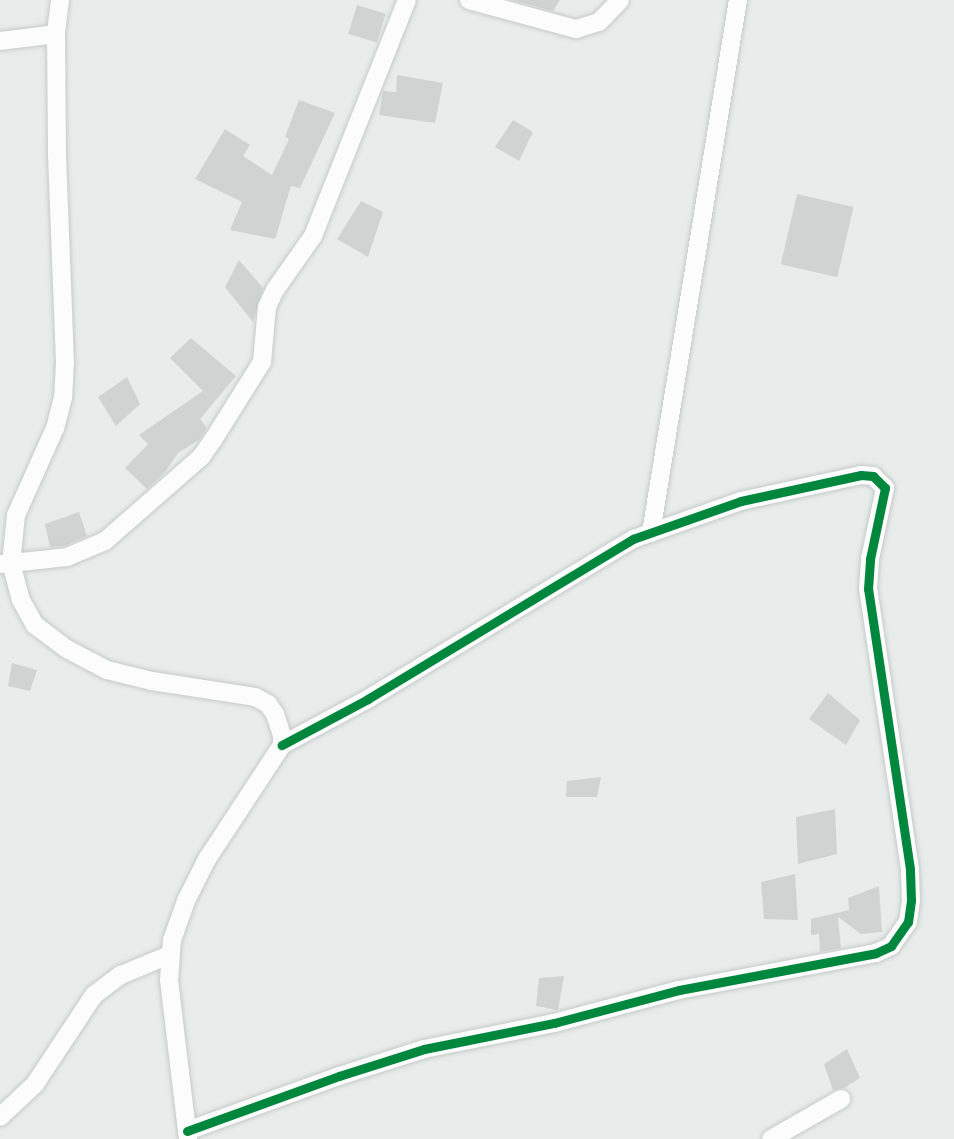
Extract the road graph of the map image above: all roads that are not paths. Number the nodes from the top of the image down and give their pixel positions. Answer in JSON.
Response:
{"nodes":[{"id":1,"x":60,"y":0,"type":"edge"},
{"id":2,"x":407,"y":0,"type":"edge"},
{"id":3,"x":469,"y":0,"type":"edge"},
{"id":4,"x":620,"y":0,"type":"edge"},
{"id":5,"x":738,"y":0,"type":"edge"},
{"id":6,"x":56,"y":34,"type":"junction"},
{"id":7,"x":0,"y":41,"type":"edge"},
{"id":8,"x":651,"y":533,"type":"junction"},
{"id":9,"x":6,"y":563,"type":"edge"},
{"id":10,"x":282,"y":745,"type":"junction"},
{"id":11,"x":169,"y":955,"type":"junction"},
{"id":12,"x":841,"y":1099,"type":"dead end"},
{"id":13,"x":0,"y":1117,"type":"edge"},
{"id":14,"x":187,"y":1135,"type":"edge"},
{"id":15,"x":771,"y":1139,"type":"edge"}],
"edges":[{"from":1,"to":6,"type":"street"},
{"from":2,"to":9,"type":"street"},
{"from":3,"to":4,"type":"street"},
{"from":5,"to":8,"type":"street"},
{"from":6,"to":7,"type":"street"},
{"from":6,"to":9,"type":"street"},
{"from":8,"to":10,"type":"street"},
{"from":8,"to":14,"type":"street"},
{"from":9,"to":10,"type":"street"},
{"from":10,"to":11,"type":"street"},
{"from":11,"to":13,"type":"street"},
{"from":11,"to":14,"type":"street"},
{"from":12,"to":15,"type":"street"}]}
